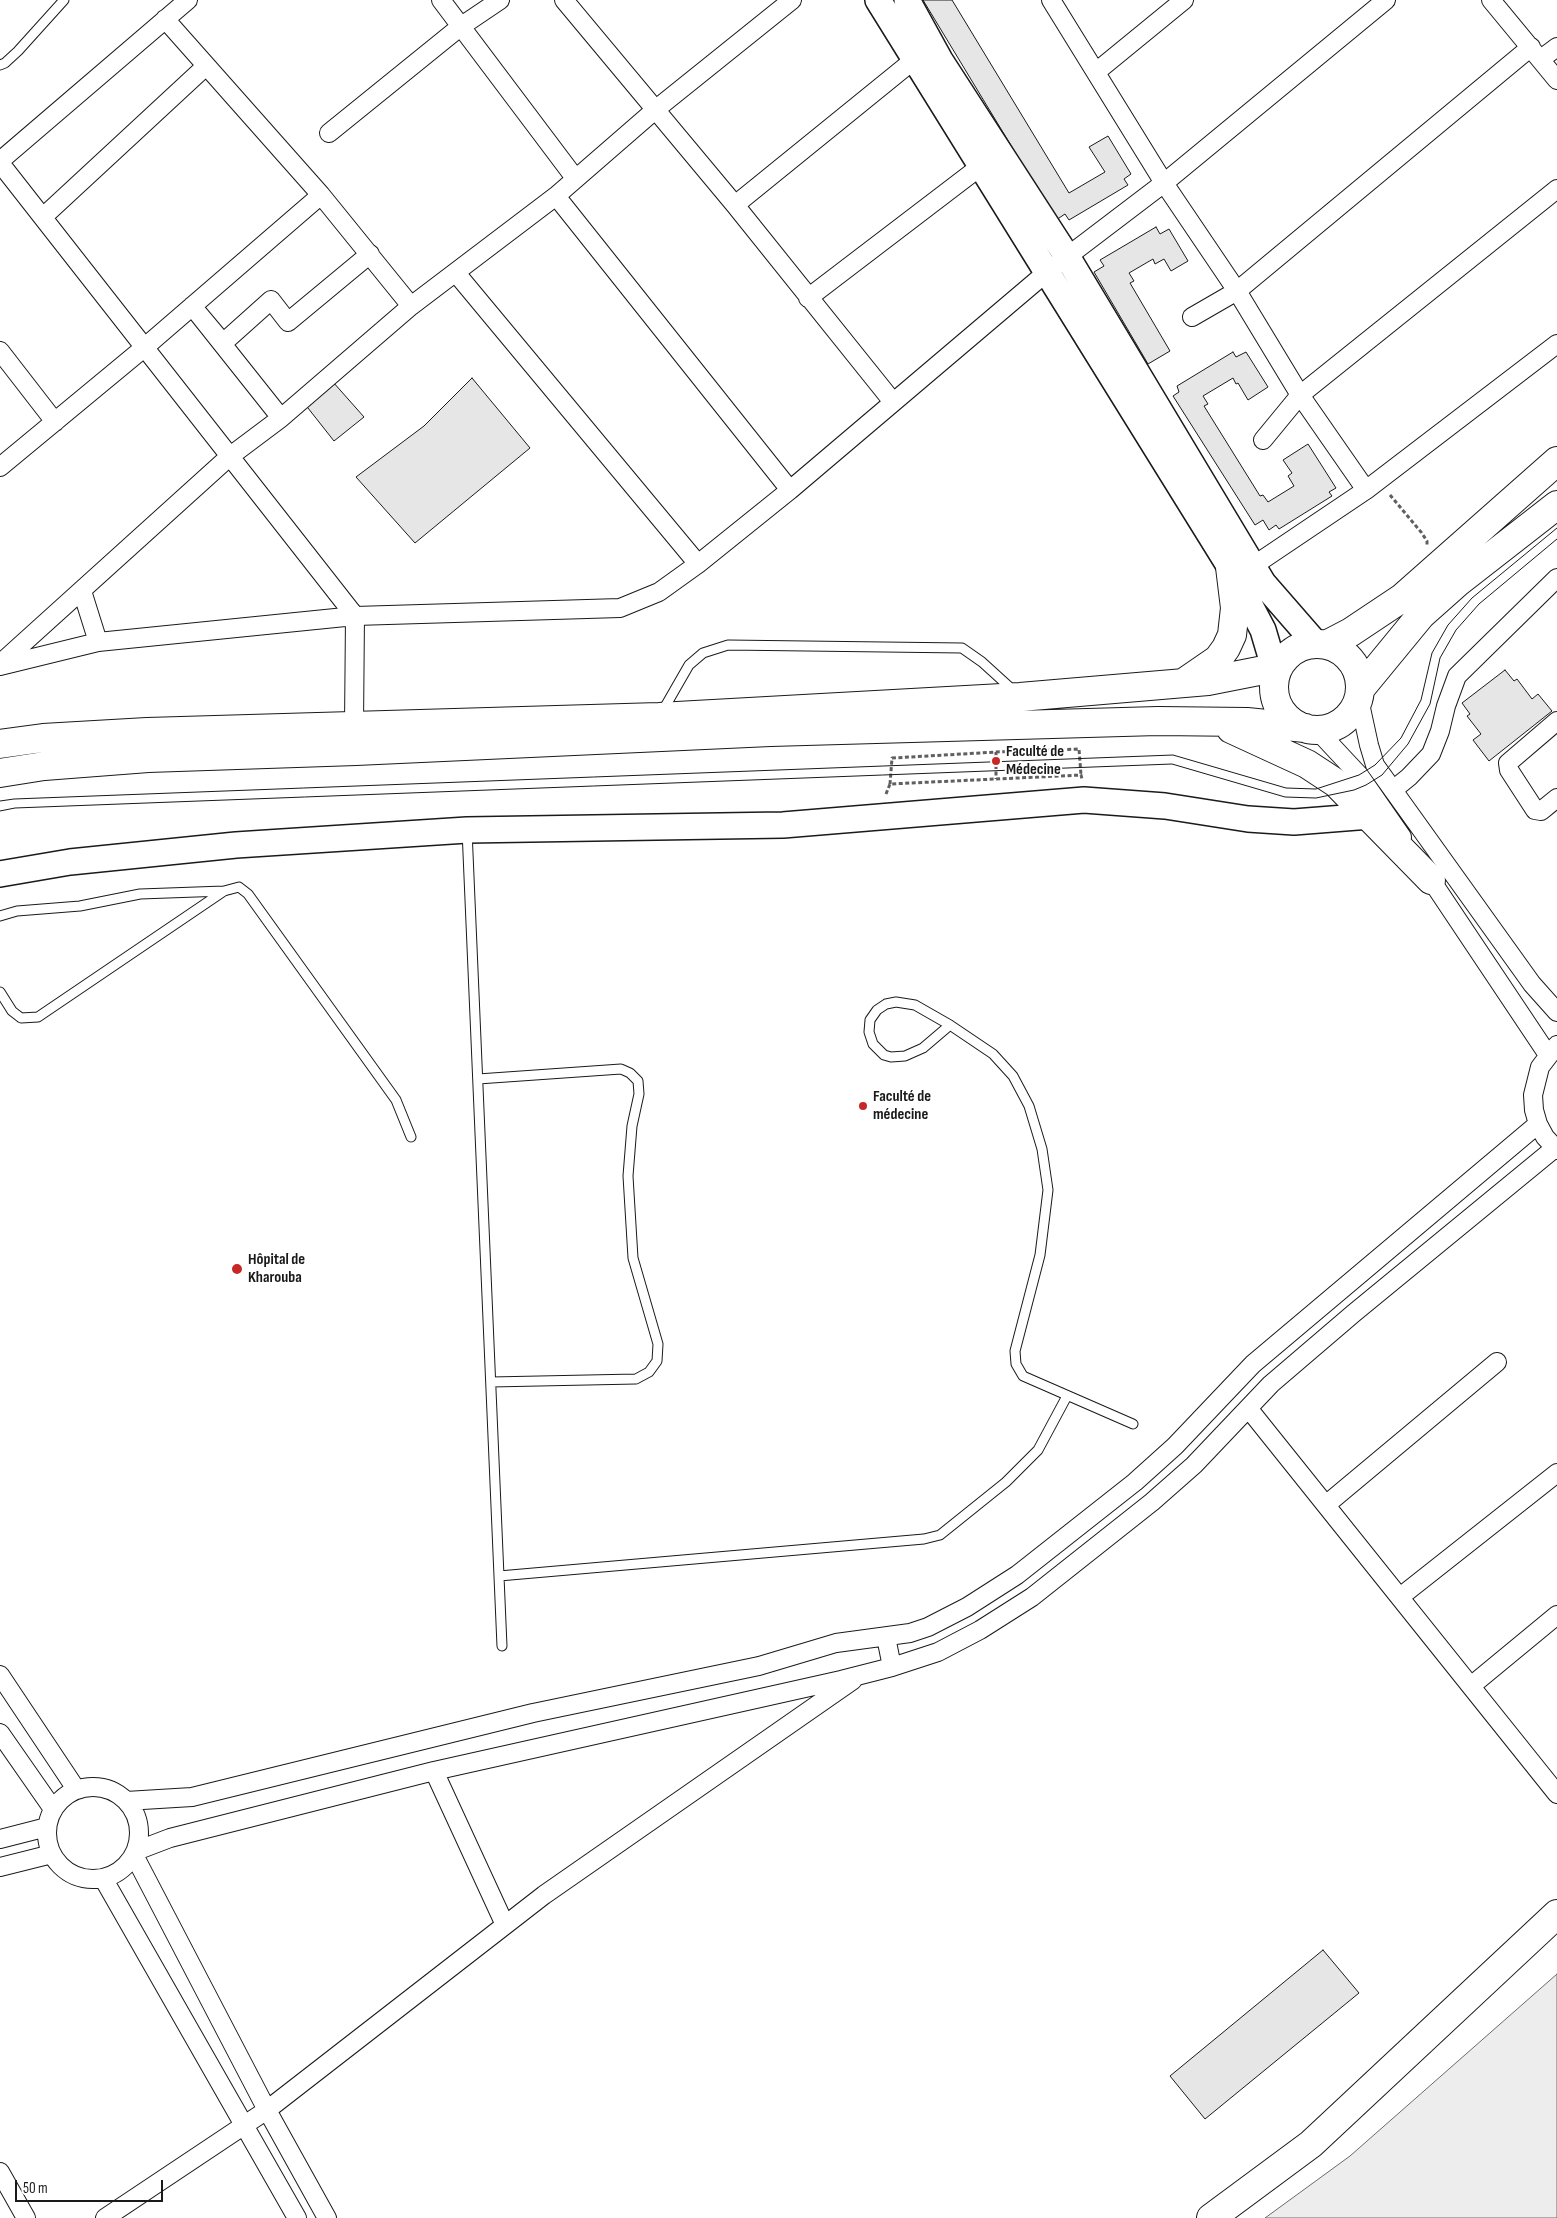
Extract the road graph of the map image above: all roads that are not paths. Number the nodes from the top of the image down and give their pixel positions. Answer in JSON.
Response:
{"nodes":[{"id":1,"x":64,"y":0,"type":"edge"},
{"id":2,"x":188,"y":0,"type":"edge"},
{"id":3,"x":441,"y":0,"type":"edge"},
{"id":4,"x":500,"y":0,"type":"edge"},
{"id":5,"x":564,"y":0,"type":"edge"},
{"id":6,"x":792,"y":0,"type":"edge"},
{"id":7,"x":878,"y":0,"type":"edge"},
{"id":8,"x":907,"y":0,"type":"edge"},
{"id":9,"x":1051,"y":0,"type":"edge"},
{"id":10,"x":1184,"y":0,"type":"edge"},
{"id":11,"x":1386,"y":0,"type":"edge"},
{"id":12,"x":1491,"y":0,"type":"edge"},
{"id":13,"x":165,"y":19,"type":"junction"},
{"id":14,"x":460,"y":27,"type":"junction"},
{"id":15,"x":1557,"y":47,"type":"edge"},
{"id":16,"x":1536,"y":53,"type":"junction"},
{"id":17,"x":915,"y":59,"type":"junction"},
{"id":18,"x":0,"y":65,"type":"edge"},
{"id":19,"x":206,"y":66,"type":"junction"},
{"id":20,"x":1096,"y":72,"type":"junction"},
{"id":21,"x":1557,"y":80,"type":"edge"},
{"id":22,"x":655,"y":110,"type":"junction"},
{"id":23,"x":329,"y":133,"type":"dead end"},
{"id":24,"x":0,"y":162,"type":"edge"},
{"id":25,"x":981,"y":166,"type":"junction"},
{"id":26,"x":575,"y":178,"type":"junction"},
{"id":27,"x":1164,"y":183,"type":"junction"},
{"id":28,"x":1557,"y":189,"type":"edge"},
{"id":29,"x":321,"y":195,"type":"junction"},
{"id":30,"x":556,"y":196,"type":"junction"},
{"id":31,"x":735,"y":205,"type":"junction"},
{"id":32,"x":42,"y":217,"type":"junction"},
{"id":33,"x":370,"y":254,"type":"junction"},
{"id":34,"x":1068,"y":258,"type":"junction"},
{"id":35,"x":1047,"y":272,"type":"junction"},
{"id":36,"x":456,"y":273,"type":"junction"},
{"id":37,"x":1237,"y":291,"type":"junction"},
{"id":38,"x":808,"y":298,"type":"junction"},
{"id":39,"x":192,"y":306,"type":"junction"},
{"id":40,"x":411,"y":306,"type":"junction"},
{"id":41,"x":1192,"y":318,"type":"dead end"},
{"id":42,"x":1557,"y":344,"type":"edge"},
{"id":43,"x":145,"y":347,"type":"junction"},
{"id":44,"x":0,"y":351,"type":"edge"},
{"id":45,"x":1300,"y":394,"type":"junction"},
{"id":46,"x":893,"y":402,"type":"junction"},
{"id":47,"x":281,"y":418,"type":"junction"},
{"id":48,"x":55,"y":422,"type":"junction"},
{"id":49,"x":1263,"y":440,"type":"dead end"},
{"id":50,"x":229,"y":457,"type":"junction"},
{"id":51,"x":1557,"y":461,"type":"edge"},
{"id":52,"x":0,"y":467,"type":"edge"},
{"id":53,"x":790,"y":490,"type":"junction"},
{"id":54,"x":1366,"y":490,"type":"junction"},
{"id":55,"x":1557,"y":505,"type":"edge"},
{"id":56,"x":698,"y":564,"type":"junction"},
{"id":57,"x":1241,"y":566,"type":"junction"},
{"id":58,"x":1557,"y":578,"type":"edge"},
{"id":59,"x":82,"y":591,"type":"junction"},
{"id":60,"x":355,"y":616,"type":"junction"},
{"id":61,"x":98,"y":642,"type":"junction"},
{"id":62,"x":1321,"y":645,"type":"junction"},
{"id":63,"x":0,"y":665,"type":"edge"},
{"id":64,"x":1275,"y":673,"type":"junction"},
{"id":65,"x":1182,"y":683,"type":"junction"},
{"id":66,"x":1360,"y":693,"type":"junction"},
{"id":67,"x":1020,"y":697,"type":"junction"},
{"id":68,"x":660,"y":717,"type":"junction"},
{"id":69,"x":1213,"y":722,"type":"junction"},
{"id":70,"x":1557,"y":722,"type":"edge"},
{"id":71,"x":354,"y":725,"type":"junction"},
{"id":72,"x":1311,"y":729,"type":"junction"},
{"id":73,"x":0,"y":744,"type":"edge"},
{"id":74,"x":0,"y":773,"type":"edge"},
{"id":75,"x":1393,"y":790,"type":"junction"},
{"id":76,"x":1557,"y":798,"type":"edge"},
{"id":77,"x":1370,"y":816,"type":"junction"},
{"id":78,"x":467,"y":830,"type":"junction"},
{"id":79,"x":0,"y":874,"type":"edge"},
{"id":80,"x":1431,"y":880,"type":"junction"},
{"id":81,"x":224,"y":891,"type":"junction"},
{"id":82,"x":0,"y":916,"type":"edge"},
{"id":83,"x":0,"y":992,"type":"edge"},
{"id":84,"x":1557,"y":1012,"type":"edge"},
{"id":85,"x":950,"y":1025,"type":"junction"},
{"id":86,"x":1552,"y":1050,"type":"edge"},
{"id":87,"x":478,"y":1079,"type":"junction"},
{"id":88,"x":1538,"y":1124,"type":"junction"},
{"id":89,"x":411,"y":1137,"type":"dead end"},
{"id":90,"x":1556,"y":1149,"type":"edge"},
{"id":91,"x":1497,"y":1362,"type":"dead end"},
{"id":92,"x":491,"y":1382,"type":"junction"},
{"id":93,"x":1067,"y":1396,"type":"junction"},
{"id":94,"x":1248,"y":1408,"type":"junction"},
{"id":95,"x":1133,"y":1424,"type":"dead end"},
{"id":96,"x":1557,"y":1473,"type":"edge"},
{"id":97,"x":1327,"y":1504,"type":"junction"},
{"id":98,"x":499,"y":1576,"type":"junction"},
{"id":99,"x":1400,"y":1597,"type":"junction"},
{"id":100,"x":1557,"y":1615,"type":"edge"},
{"id":101,"x":886,"y":1637,"type":"junction"},
{"id":102,"x":502,"y":1646,"type":"dead end"},
{"id":103,"x":892,"y":1667,"type":"junction"},
{"id":104,"x":862,"y":1674,"type":"junction"},
{"id":105,"x":0,"y":1675,"type":"edge"},
{"id":106,"x":1471,"y":1686,"type":"junction"},
{"id":107,"x":0,"y":1733,"type":"edge"},
{"id":108,"x":434,"y":1771,"type":"junction"},
{"id":109,"x":76,"y":1789,"type":"junction"},
{"id":110,"x":1557,"y":1794,"type":"edge"},
{"id":111,"x":126,"y":1801,"type":"junction"},
{"id":112,"x":53,"y":1809,"type":"junction"},
{"id":113,"x":47,"y":1827,"type":"junction"},
{"id":114,"x":0,"y":1839,"type":"edge"},
{"id":115,"x":135,"y":1853,"type":"junction"},
{"id":116,"x":52,"y":1854,"type":"junction"},
{"id":117,"x":0,"y":1867,"type":"edge"},
{"id":118,"x":103,"y":1878,"type":"junction"},
{"id":119,"x":1557,"y":1914,"type":"edge"},
{"id":120,"x":505,"y":1925,"type":"junction"},
{"id":121,"x":267,"y":2110,"type":"junction"},
{"id":122,"x":244,"y":2127,"type":"junction"},
{"id":123,"x":0,"y":2172,"type":"edge"},
{"id":124,"x":26,"y":2218,"type":"edge"},
{"id":125,"x":105,"y":2218,"type":"edge"},
{"id":126,"x":297,"y":2218,"type":"edge"},
{"id":127,"x":327,"y":2218,"type":"edge"},
{"id":128,"x":1211,"y":2218,"type":"edge"}],
"edges":[{"from":1,"to":18,"type":"lane"},
{"from":2,"to":13,"type":"street"},
{"from":3,"to":14,"type":"street"},
{"from":4,"to":14,"type":"street"},
{"from":5,"to":22,"type":"street"},
{"from":6,"to":22,"type":"street"},
{"from":7,"to":17,"type":"street"},
{"from":8,"to":34,"type":"street"},
{"from":9,"to":20,"type":"street"},
{"from":10,"to":20,"type":"street"},
{"from":11,"to":27,"type":"street"},
{"from":12,"to":16,"type":"street"},
{"from":13,"to":19,"type":"street"},
{"from":13,"to":24,"type":"street"},
{"from":14,"to":23,"type":"street"},
{"from":14,"to":26,"type":"street"},
{"from":15,"to":16,"type":"street"},
{"from":16,"to":21,"type":"street"},
{"from":16,"to":37,"type":"street"},
{"from":17,"to":25,"type":"street"},
{"from":17,"to":31,"type":"street"},
{"from":19,"to":29,"type":"street"},
{"from":19,"to":32,"type":"street"},
{"from":20,"to":27,"type":"street"},
{"from":22,"to":26,"type":"street"},
{"from":22,"to":31,"type":"street"},
{"from":24,"to":32,"type":"street"},
{"from":25,"to":35,"type":"street"},
{"from":25,"to":38,"type":"street"},
{"from":26,"to":30,"type":"street"},
{"from":27,"to":34,"type":"street"},
{"from":27,"to":37,"type":"street"},
{"from":28,"to":45,"type":"street"},
{"from":29,"to":33,"type":"street"},
{"from":29,"to":39,"type":"street"},
{"from":30,"to":36,"type":"street"},
{"from":30,"to":53,"type":"street"},
{"from":31,"to":38,"type":"street"},
{"from":32,"to":43,"type":"street"},
{"from":33,"to":39,"type":"street"},
{"from":33,"to":40,"type":"street"},
{"from":34,"to":35,"type":"street"},
{"from":34,"to":57,"type":"street"},
{"from":35,"to":46,"type":"street"},
{"from":35,"to":57,"type":"street"},
{"from":36,"to":40,"type":"street"},
{"from":36,"to":56,"type":"street"},
{"from":37,"to":41,"type":"street"},
{"from":37,"to":45,"type":"street"},
{"from":38,"to":46,"type":"street"},
{"from":39,"to":43,"type":"street"},
{"from":39,"to":47,"type":"street"},
{"from":40,"to":47,"type":"street"},
{"from":42,"to":54,"type":"street"},
{"from":43,"to":48,"type":"street"},
{"from":43,"to":50,"type":"street"},
{"from":44,"to":48,"type":"street"},
{"from":45,"to":49,"type":"street"},
{"from":45,"to":54,"type":"street"},
{"from":46,"to":53,"type":"street"},
{"from":47,"to":50,"type":"street"},
{"from":48,"to":52,"type":"street"},
{"from":50,"to":59,"type":"street"},
{"from":50,"to":60,"type":"street"},
{"from":51,"to":62,"type":"main road"},
{"from":53,"to":56,"type":"street"},
{"from":54,"to":57,"type":"street"},
{"from":55,"to":66,"type":"main road"},
{"from":56,"to":60,"type":"street"},
{"from":57,"to":62,"type":"street"},
{"from":57,"to":64,"type":"street"},
{"from":57,"to":65,"type":"main road"},
{"from":58,"to":75,"type":"street"},
{"from":59,"to":61,"type":"street"},
{"from":59,"to":63,"type":"street"},
{"from":60,"to":61,"type":"street"},
{"from":60,"to":71,"type":"street"},
{"from":61,"to":63,"type":"street"},
{"from":62,"to":64,"type":"main road"},
{"from":62,"to":66,"type":"main road"},
{"from":64,"to":65,"type":"main road"},
{"from":64,"to":72,"type":"main road"},
{"from":65,"to":67,"type":"main road"},
{"from":66,"to":72,"type":"main road"},
{"from":66,"to":75,"type":"street"},
{"from":67,"to":68,"type":"main road"},
{"from":67,"to":68,"type":"lane"},
{"from":68,"to":71,"type":"main road"},
{"from":69,"to":72,"type":"main road"},
{"from":69,"to":74,"type":"main road"},
{"from":69,"to":77,"type":"main road"},
{"from":70,"to":76,"type":"street"},
{"from":71,"to":73,"type":"main road"},
{"from":72,"to":80,"type":"street"},
{"from":75,"to":84,"type":"street"},
{"from":77,"to":78,"type":"street"},
{"from":77,"to":80,"type":"main road"},
{"from":78,"to":79,"type":"street"},
{"from":78,"to":87,"type":"lane"},
{"from":80,"to":86,"type":"street"},
{"from":81,"to":82,"type":"lane"},
{"from":81,"to":83,"type":"lane"},
{"from":81,"to":89,"type":"lane"},
{"from":85,"to":85,"type":"lane"},
{"from":85,"to":93,"type":"lane"},
{"from":86,"to":88,"type":"street"},
{"from":87,"to":92,"type":"lane"},
{"from":87,"to":92,"type":"lane"},
{"from":88,"to":90,"type":"street"},
{"from":88,"to":101,"type":"street"},
{"from":90,"to":94,"type":"street"},
{"from":91,"to":97,"type":"street"},
{"from":92,"to":98,"type":"lane"},
{"from":93,"to":95,"type":"lane"},
{"from":93,"to":98,"type":"lane"},
{"from":94,"to":97,"type":"street"},
{"from":94,"to":103,"type":"street"},
{"from":96,"to":99,"type":"street"},
{"from":97,"to":99,"type":"street"},
{"from":98,"to":102,"type":"lane"},
{"from":99,"to":106,"type":"street"},
{"from":100,"to":106,"type":"street"},
{"from":101,"to":103,"type":"street"},
{"from":101,"to":111,"type":"street"},
{"from":103,"to":104,"type":"street"},
{"from":104,"to":108,"type":"street"},
{"from":104,"to":120,"type":"street"},
{"from":105,"to":109,"type":"street"},
{"from":106,"to":110,"type":"street"},
{"from":107,"to":112,"type":"street"},
{"from":108,"to":115,"type":"street"},
{"from":108,"to":120,"type":"street"},
{"from":109,"to":111,"type":"street"},
{"from":109,"to":112,"type":"street"},
{"from":111,"to":115,"type":"street"},
{"from":112,"to":113,"type":"street"},
{"from":113,"to":114,"type":"street"},
{"from":113,"to":116,"type":"street"},
{"from":115,"to":118,"type":"street"},
{"from":115,"to":121,"type":"street"},
{"from":116,"to":117,"type":"street"},
{"from":116,"to":118,"type":"street"},
{"from":118,"to":122,"type":"street"},
{"from":119,"to":128,"type":"main road"},
{"from":120,"to":121,"type":"street"},
{"from":121,"to":122,"type":"street"},
{"from":121,"to":127,"type":"street"},
{"from":122,"to":125,"type":"street"},
{"from":122,"to":126,"type":"street"},
{"from":123,"to":124,"type":"street"}]}
